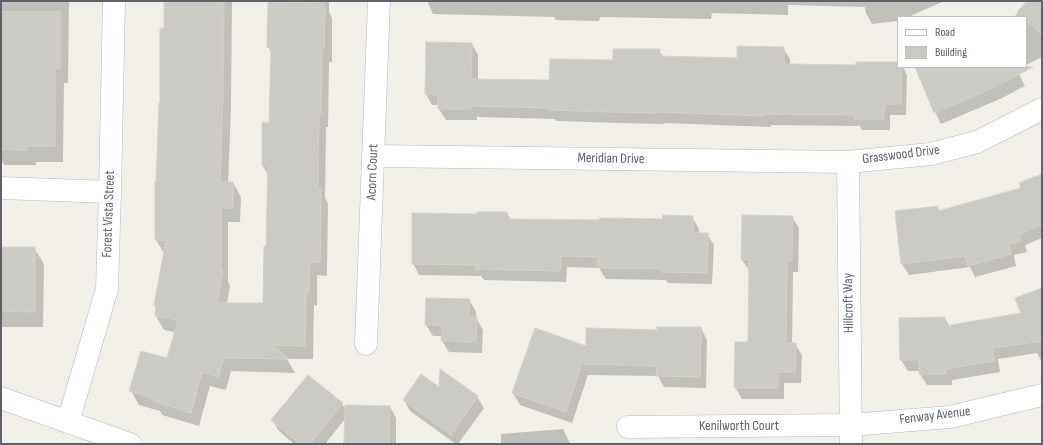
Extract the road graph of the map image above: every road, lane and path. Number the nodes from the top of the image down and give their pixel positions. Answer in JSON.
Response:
{"nodes":[{"id":1,"x":114,"y":1,"type":"edge"},
{"id":2,"x":379,"y":1,"type":"edge"},
{"id":3,"x":1042,"y":109,"type":"edge"},
{"id":4,"x":373,"y":156,"type":"junction"},
{"id":5,"x":848,"y":162,"type":"junction"},
{"id":6,"x":1,"y":188,"type":"edge"},
{"id":7,"x":110,"y":192,"type":"junction"},
{"id":8,"x":366,"y":344,"type":"dead end"},
{"id":9,"x":1042,"y":396,"type":"edge"},
{"id":10,"x":1,"y":398,"type":"edge"},
{"id":11,"x":68,"y":422,"type":"junction"},
{"id":12,"x":628,"y":427,"type":"dead end"},
{"id":13,"x":850,"y":435,"type":"edge"},
{"id":14,"x":130,"y":444,"type":"edge"}],
"edges":[{"from":1,"to":7,"type":"street","name":"Forest Vista Street"},
{"from":2,"to":4,"type":"street","name":"Acorn Court"},
{"from":3,"to":5,"type":"street","name":"Grasswood Drive"},
{"from":4,"to":5,"type":"street","name":"Meridian Drive"},
{"from":4,"to":8,"type":"street","name":"Acorn Court"},
{"from":5,"to":13,"type":"street","name":"Hillcroft Way"},
{"from":6,"to":7,"type":"street"},
{"from":7,"to":11,"type":"street","name":"Forest Vista Street"},
{"from":9,"to":13,"type":"street","name":"Fenway Avenue"},
{"from":10,"to":11,"type":"street"},
{"from":11,"to":14,"type":"street"},
{"from":12,"to":13,"type":"street","name":"Kenilworth Court"}]}
